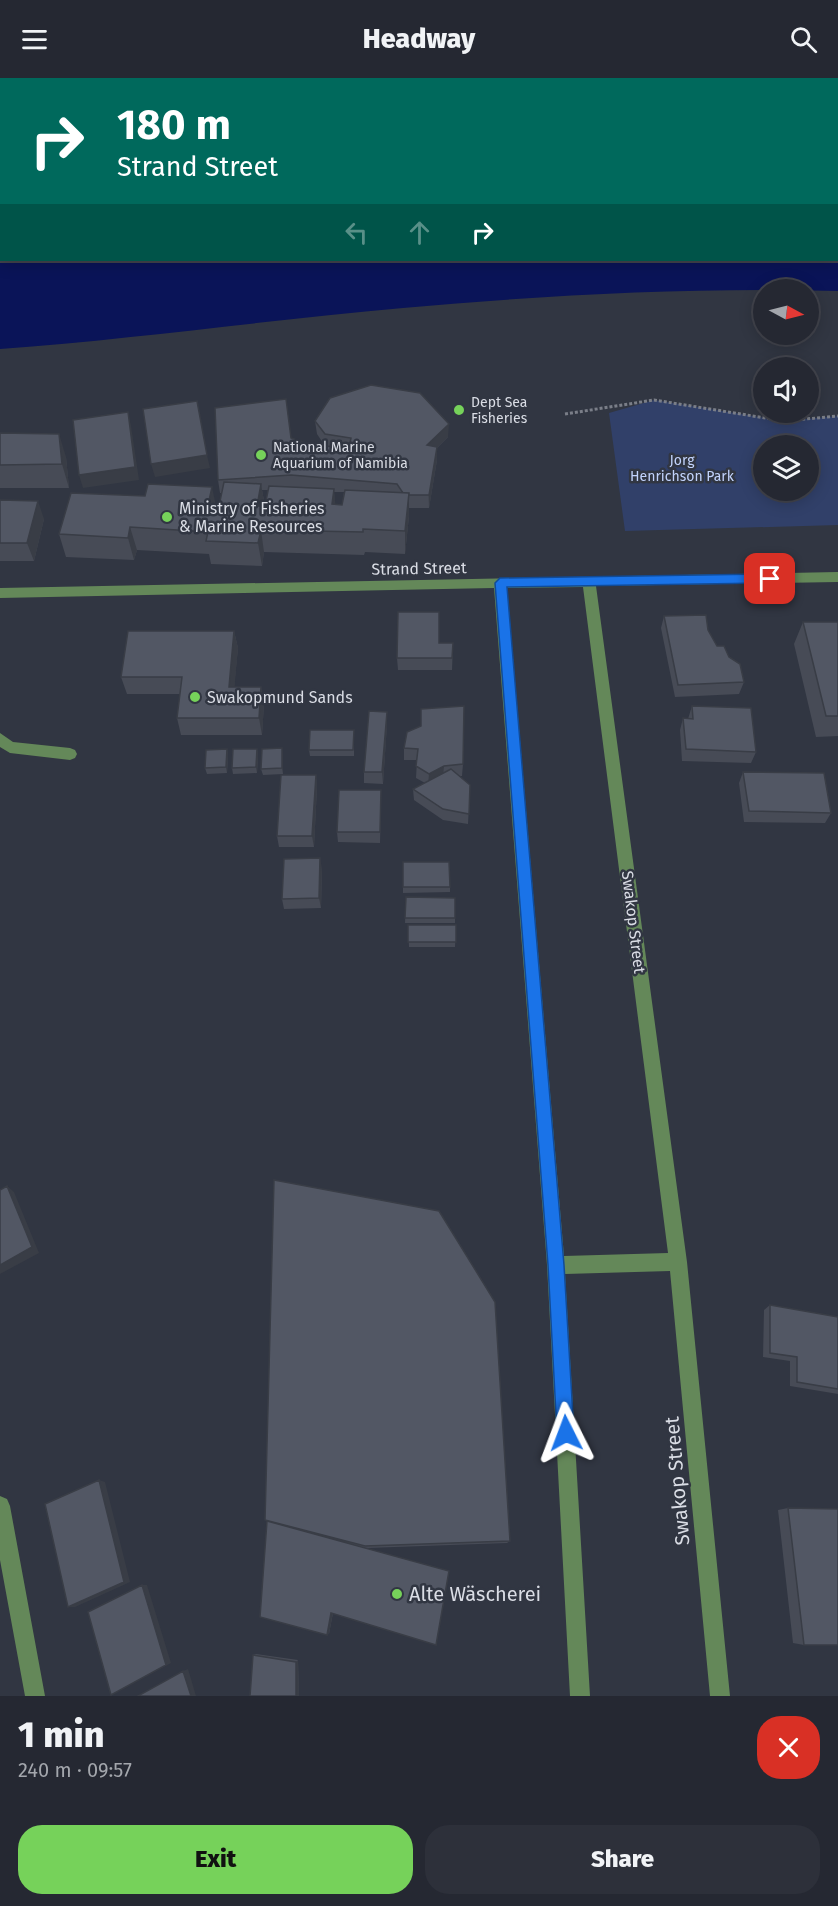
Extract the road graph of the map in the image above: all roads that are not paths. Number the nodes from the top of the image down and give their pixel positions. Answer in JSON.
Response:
{"nodes":[{"id":1,"x":838,"y":577,"type":"edge"},
{"id":2,"x":500,"y":583,"type":"junction"},
{"id":3,"x":589,"y":583,"type":"junction"},
{"id":4,"x":0,"y":592,"type":"edge"},
{"id":5,"x":0,"y":739,"type":"edge"},
{"id":6,"x":70,"y":754,"type":"dead end"},
{"id":7,"x":678,"y":1262,"type":"junction"},
{"id":8,"x":556,"y":1265,"type":"junction"},
{"id":9,"x":0,"y":1507,"type":"edge"},
{"id":10,"x":35,"y":1696,"type":"edge"},
{"id":11,"x":580,"y":1696,"type":"edge"},
{"id":12,"x":720,"y":1696,"type":"edge"}],
"edges":[{"from":1,"to":3,"type":"street","name":"Strand Street"},
{"from":2,"to":3,"type":"street","name":"Strand Street"},
{"from":2,"to":4,"type":"street","name":"Strand Street"},
{"from":2,"to":8,"type":"street"},
{"from":3,"to":7,"type":"street","name":"Swakop Street"},
{"from":5,"to":6,"type":"street"},
{"from":7,"to":8,"type":"street"},
{"from":7,"to":12,"type":"street","name":"Swakop Street"},
{"from":8,"to":11,"type":"street"},
{"from":9,"to":10,"type":"street"}]}
